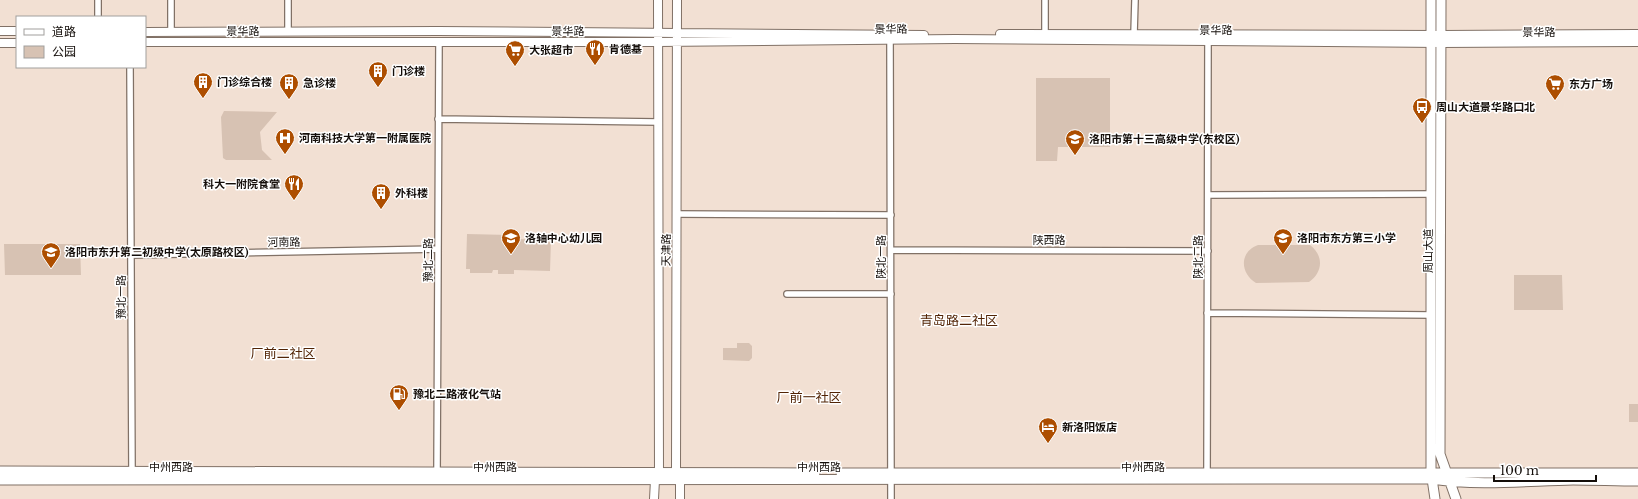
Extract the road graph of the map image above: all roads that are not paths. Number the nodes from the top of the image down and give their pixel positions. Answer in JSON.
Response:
{"nodes":[{"id":1,"x":98,"y":0,"type":"edge"},
{"id":2,"x":171,"y":0,"type":"edge"},
{"id":3,"x":288,"y":0,"type":"edge"},
{"id":4,"x":658,"y":0,"type":"edge"},
{"id":5,"x":677,"y":0,"type":"edge"},
{"id":6,"x":1044,"y":0,"type":"edge"},
{"id":7,"x":1135,"y":0,"type":"edge"},
{"id":8,"x":1431,"y":0,"type":"edge"},
{"id":9,"x":1441,"y":0,"type":"edge"},
{"id":10,"x":98,"y":16,"type":"edge"},
{"id":11,"x":0,"y":31,"type":"edge"},
{"id":12,"x":16,"y":31,"type":"edge"},
{"id":13,"x":146,"y":32,"type":"edge"},
{"id":14,"x":171,"y":32,"type":"junction"},
{"id":15,"x":288,"y":32,"type":"junction"},
{"id":16,"x":658,"y":33,"type":"junction"},
{"id":17,"x":1134,"y":34,"type":"junction"},
{"id":18,"x":1638,"y":34,"type":"edge"},
{"id":19,"x":890,"y":37,"type":"junction"},
{"id":20,"x":1045,"y":37,"type":"junction"},
{"id":21,"x":677,"y":38,"type":"junction"},
{"id":22,"x":1208,"y":38,"type":"junction"},
{"id":23,"x":1431,"y":39,"type":"junction"},
{"id":24,"x":1441,"y":39,"type":"junction"},
{"id":25,"x":439,"y":41,"type":"junction"},
{"id":26,"x":146,"y":42,"type":"edge"},
{"id":27,"x":658,"y":42,"type":"junction"},
{"id":28,"x":1638,"y":42,"type":"edge"},
{"id":29,"x":16,"y":43,"type":"edge"},
{"id":30,"x":0,"y":44,"type":"edge"},
{"id":31,"x":130,"y":68,"type":"edge"},
{"id":32,"x":438,"y":119,"type":"junction"},
{"id":33,"x":658,"y":122,"type":"junction"},
{"id":34,"x":1431,"y":194,"type":"junction"},
{"id":35,"x":1208,"y":195,"type":"junction"},
{"id":36,"x":677,"y":214,"type":"junction"},
{"id":37,"x":891,"y":215,"type":"junction"},
{"id":38,"x":438,"y":249,"type":"junction"},
{"id":39,"x":891,"y":250,"type":"junction"},
{"id":40,"x":1208,"y":251,"type":"junction"},
{"id":41,"x":131,"y":256,"type":"junction"},
{"id":42,"x":787,"y":294,"type":"dead end"},
{"id":43,"x":891,"y":294,"type":"junction"},
{"id":44,"x":1207,"y":312,"type":"junction"},
{"id":45,"x":1431,"y":315,"type":"junction"},
{"id":46,"x":0,"y":471,"type":"edge"},
{"id":47,"x":1448,"y":472,"type":"junction"},
{"id":48,"x":1638,"y":473,"type":"edge"},
{"id":49,"x":132,"y":475,"type":"junction"},
{"id":50,"x":437,"y":475,"type":"junction"},
{"id":51,"x":657,"y":476,"type":"junction"},
{"id":52,"x":678,"y":476,"type":"junction"},
{"id":53,"x":891,"y":476,"type":"junction"},
{"id":54,"x":1207,"y":476,"type":"junction"},
{"id":55,"x":1431,"y":476,"type":"junction"},
{"id":56,"x":0,"y":480,"type":"edge"},
{"id":57,"x":1638,"y":481,"type":"edge"},
{"id":58,"x":1451,"y":482,"type":"junction"},
{"id":59,"x":654,"y":499,"type":"edge"},
{"id":60,"x":680,"y":499,"type":"edge"},
{"id":61,"x":891,"y":499,"type":"edge"},
{"id":62,"x":1435,"y":499,"type":"edge"},
{"id":63,"x":1456,"y":499,"type":"edge"}],
"edges":[{"from":1,"to":10,"type":"street"},
{"from":2,"to":14,"type":"street"},
{"from":3,"to":15,"type":"street"},
{"from":4,"to":16,"type":"main road","name":"天津路"},
{"from":5,"to":21,"type":"main road","name":"天津路"},
{"from":6,"to":20,"type":"street"},
{"from":7,"to":17,"type":"street"},
{"from":8,"to":23,"type":"main road","name":"周山大道"},
{"from":9,"to":24,"type":"main road","name":"周山大道"},
{"from":11,"to":12,"type":"main road"},
{"from":13,"to":14,"type":"main road","name":"景华路"},
{"from":14,"to":15,"type":"main road","name":"景华路"},
{"from":15,"to":16,"type":"main road","name":"景华路"},
{"from":16,"to":21,"type":"main road","name":"景华路"},
{"from":16,"to":27,"type":"main road","name":"天津路"},
{"from":17,"to":20,"type":"main road","name":"景华路"},
{"from":17,"to":22,"type":"main road","name":"景华路"},
{"from":18,"to":24,"type":"main road","name":"景华路"},
{"from":19,"to":20,"type":"main road","name":"景华路"},
{"from":19,"to":21,"type":"main road","name":"景华路"},
{"from":19,"to":37,"type":"street","name":"陕北一路"},
{"from":20,"to":22,"type":"main road","name":"景华路"},
{"from":21,"to":27,"type":"main road","name":"景华路"},
{"from":21,"to":36,"type":"main road","name":"天津路"},
{"from":22,"to":23,"type":"main road","name":"景华路"},
{"from":22,"to":35,"type":"street","name":"陕北二路"},
{"from":23,"to":24,"type":"main road","name":"景华路"},
{"from":23,"to":34,"type":"main road","name":"周山大道"},
{"from":24,"to":28,"type":"main road","name":"景华路"},
{"from":24,"to":47,"type":"main road","name":"周山大道"},
{"from":25,"to":26,"type":"main road","name":"景华路"},
{"from":25,"to":27,"type":"main road","name":"景华路"},
{"from":25,"to":32,"type":"street","name":"豫北二路"},
{"from":27,"to":33,"type":"main road","name":"天津路"},
{"from":29,"to":30,"type":"main road"},
{"from":31,"to":41,"type":"street","name":"豫北一路"},
{"from":32,"to":33,"type":"street"},
{"from":32,"to":38,"type":"street","name":"豫北二路"},
{"from":33,"to":51,"type":"main road","name":"天津路"},
{"from":34,"to":35,"type":"street"},
{"from":34,"to":45,"type":"main road","name":"周山大道"},
{"from":35,"to":40,"type":"street","name":"陕北二路"},
{"from":36,"to":37,"type":"street"},
{"from":36,"to":52,"type":"main road","name":"天津路"},
{"from":37,"to":39,"type":"street","name":"陕北一路"},
{"from":38,"to":41,"type":"street","name":"河南路"},
{"from":38,"to":50,"type":"street","name":"豫北二路"},
{"from":39,"to":40,"type":"street","name":"陕西路"},
{"from":39,"to":43,"type":"street","name":"陕北一路"},
{"from":40,"to":44,"type":"street","name":"陕北二路"},
{"from":41,"to":49,"type":"street","name":"豫北一路"},
{"from":42,"to":43,"type":"street"},
{"from":43,"to":53,"type":"street","name":"陕北一路"},
{"from":44,"to":45,"type":"street"},
{"from":44,"to":54,"type":"street","name":"陕北二路"},
{"from":45,"to":55,"type":"main road","name":"周山大道"},
{"from":46,"to":49,"type":"main road","name":"中州西路"},
{"from":47,"to":48,"type":"main road","name":"中州西路"},
{"from":47,"to":55,"type":"main road","name":"中州西路"},
{"from":47,"to":58,"type":"main road","name":"周山大道"},
{"from":49,"to":50,"type":"main road","name":"中州西路"},
{"from":49,"to":56,"type":"main road","name":"中州西路"},
{"from":50,"to":51,"type":"main road","name":"中州西路"},
{"from":51,"to":52,"type":"main road","name":"中州西路"},
{"from":51,"to":59,"type":"main road","name":"天津路"},
{"from":52,"to":53,"type":"main road","name":"中州西路"},
{"from":52,"to":60,"type":"main road","name":"天津路"},
{"from":53,"to":54,"type":"main road","name":"中州西路"},
{"from":53,"to":61,"type":"street","name":"陕北一路"},
{"from":54,"to":55,"type":"main road","name":"中州西路"},
{"from":55,"to":58,"type":"main road","name":"中州西路"},
{"from":55,"to":62,"type":"main road","name":"周山大道"},
{"from":57,"to":58,"type":"main road","name":"中州西路"},
{"from":58,"to":63,"type":"main road","name":"周山大道"}]}
